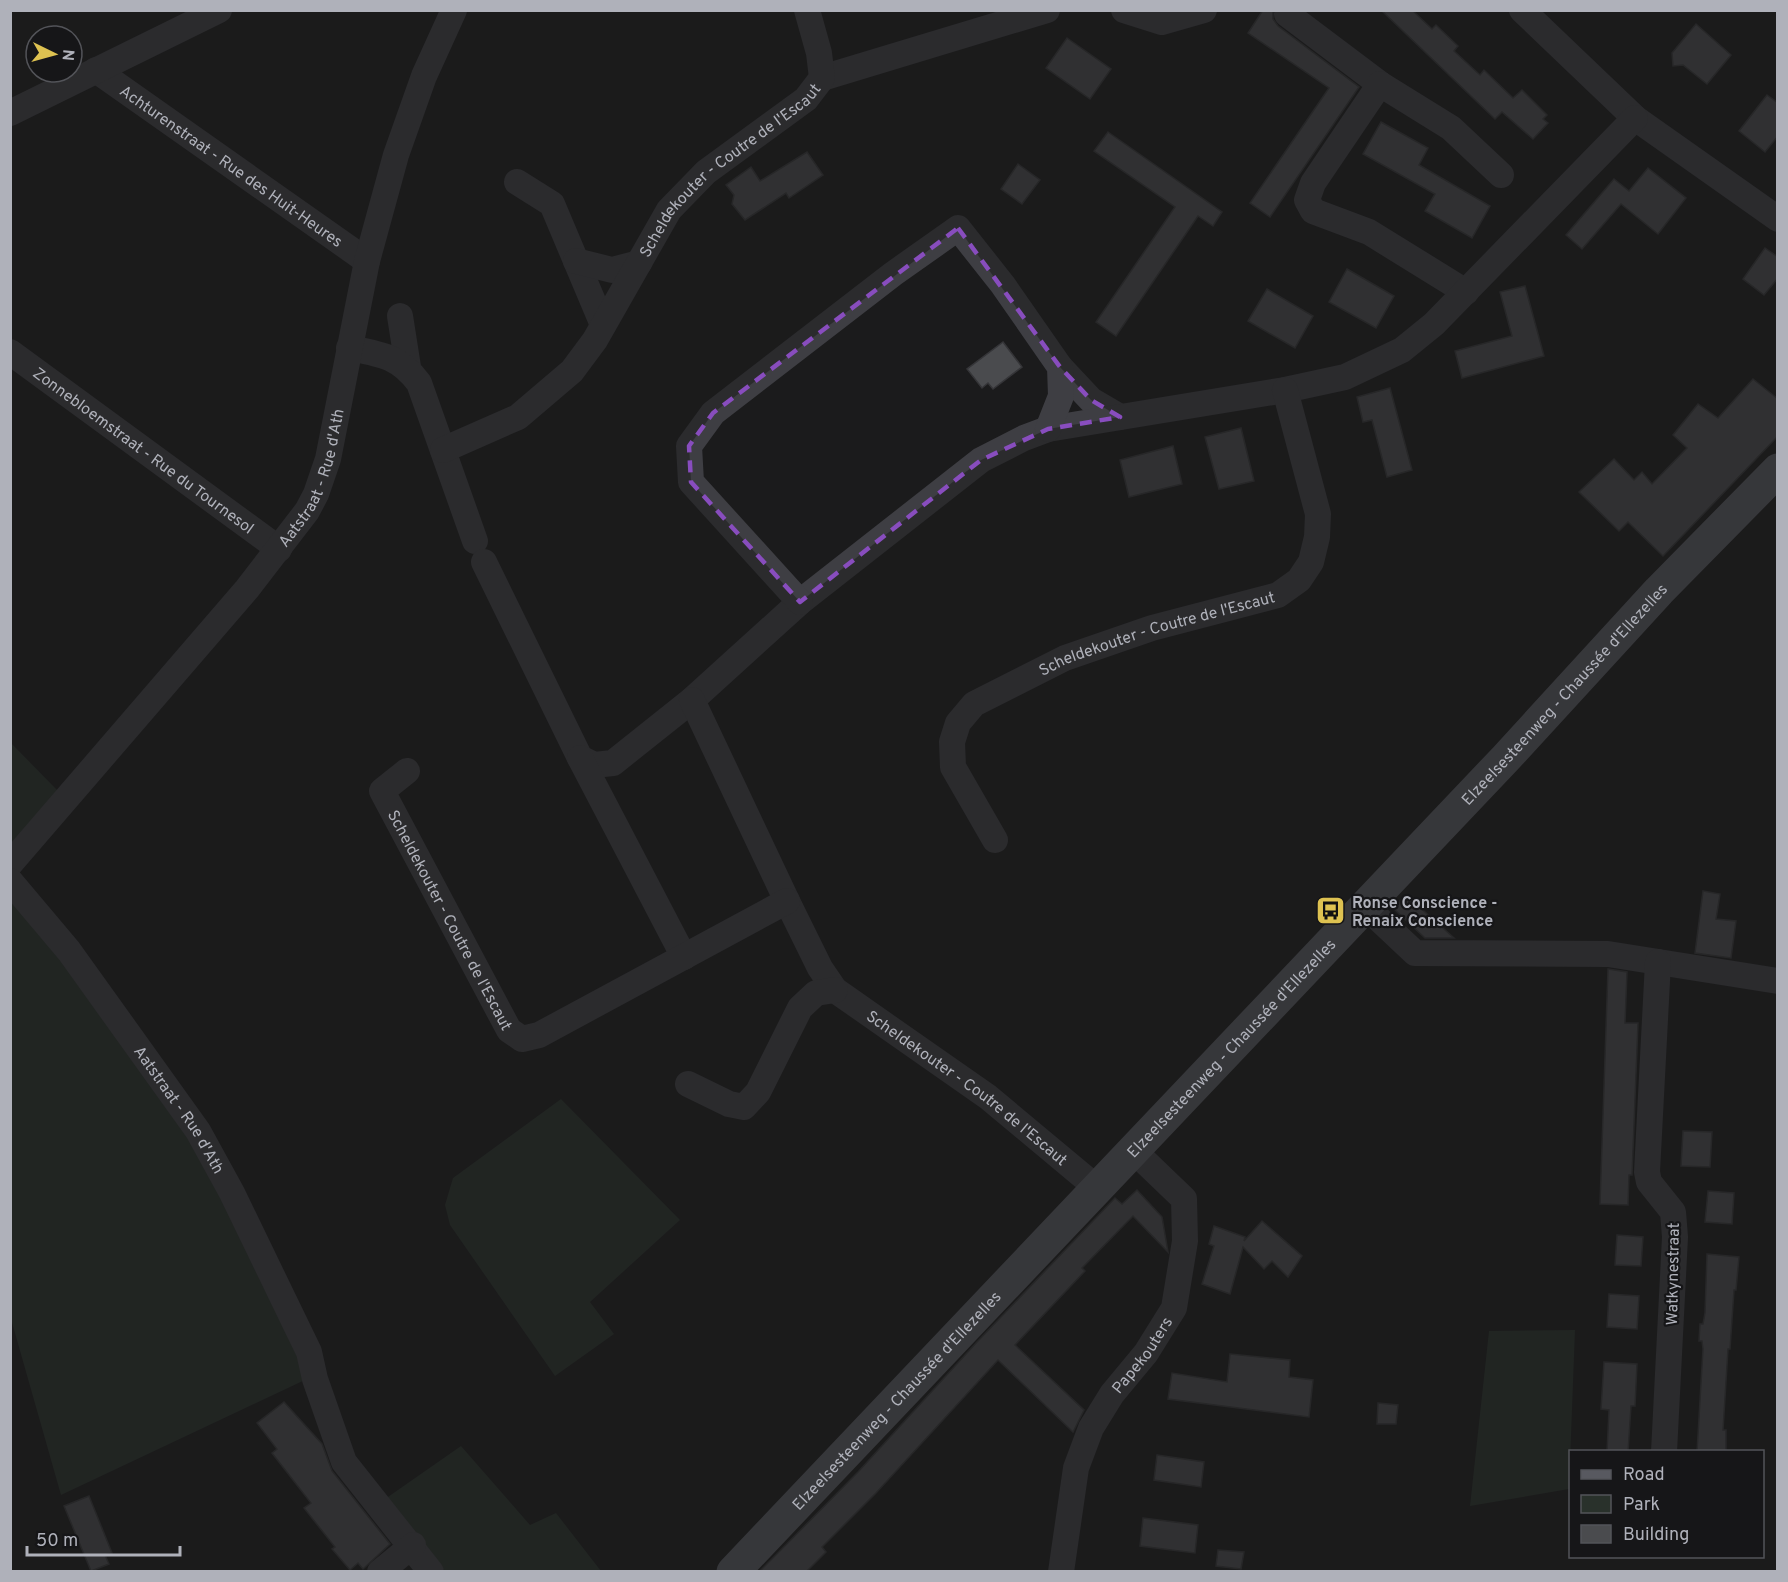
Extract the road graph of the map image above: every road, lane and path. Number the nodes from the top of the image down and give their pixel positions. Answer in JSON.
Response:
{"nodes":[{"id":1,"x":219,"y":10,"type":"edge"},
{"id":2,"x":454,"y":10,"type":"edge"},
{"id":3,"x":807,"y":10,"type":"edge"},
{"id":4,"x":1047,"y":10,"type":"edge"},
{"id":5,"x":1124,"y":10,"type":"edge"},
{"id":6,"x":1204,"y":10,"type":"edge"},
{"id":7,"x":1522,"y":10,"type":"edge"},
{"id":8,"x":1287,"y":14,"type":"dead end"},
{"id":9,"x":96,"y":70,"type":"junction"},
{"id":10,"x":822,"y":78,"type":"junction"},
{"id":11,"x":1380,"y":84,"type":"junction"},
{"id":12,"x":10,"y":113,"type":"edge"},
{"id":13,"x":1635,"y":118,"type":"junction"},
{"id":14,"x":1501,"y":175,"type":"dead end"},
{"id":15,"x":517,"y":182,"type":"dead end"},
{"id":16,"x":1778,"y":219,"type":"edge"},
{"id":17,"x":367,"y":261,"type":"junction"},
{"id":18,"x":576,"y":261,"type":"junction"},
{"id":19,"x":639,"y":263,"type":"junction"},
{"id":20,"x":1466,"y":292,"type":"junction"},
{"id":21,"x":400,"y":316,"type":"dead end"},
{"id":22,"x":603,"y":325,"type":"junction"},
{"id":23,"x":349,"y":348,"type":"junction"},
{"id":24,"x":10,"y":351,"type":"edge"},
{"id":25,"x":408,"y":367,"type":"junction"},
{"id":26,"x":1060,"y":367,"type":"junction"},
{"id":27,"x":1285,"y":390,"type":"junction"},
{"id":28,"x":1120,"y":417,"type":"junction"},
{"id":29,"x":1048,"y":429,"type":"junction"},
{"id":30,"x":444,"y":450,"type":"junction"},
{"id":31,"x":1778,"y":470,"type":"edge"},
{"id":32,"x":279,"y":549,"type":"junction"},
{"id":33,"x":800,"y":602,"type":"junction"},
{"id":34,"x":692,"y":700,"type":"junction"},
{"id":35,"x":580,"y":758,"type":"junction"},
{"id":36,"x":407,"y":771,"type":"dead end"},
{"id":37,"x":995,"y":840,"type":"dead end"},
{"id":38,"x":10,"y":864,"type":"edge"},
{"id":39,"x":10,"y":881,"type":"edge"},
{"id":40,"x":787,"y":901,"type":"junction"},
{"id":41,"x":1364,"y":905,"type":"junction"},
{"id":42,"x":684,"y":957,"type":"junction"},
{"id":43,"x":1658,"y":962,"type":"junction"},
{"id":44,"x":1778,"y":981,"type":"edge"},
{"id":45,"x":835,"y":990,"type":"junction"},
{"id":46,"x":688,"y":1084,"type":"dead end"},
{"id":47,"x":1134,"y":1151,"type":"junction"},
{"id":48,"x":1097,"y":1188,"type":"junction"},
{"id":49,"x":1664,"y":1450,"type":"edge"},
{"id":50,"x":413,"y":1545,"type":"junction"},
{"id":51,"x":380,"y":1572,"type":"edge"},
{"id":52,"x":432,"y":1572,"type":"edge"},
{"id":53,"x":733,"y":1572,"type":"edge"},
{"id":54,"x":1061,"y":1572,"type":"edge"}],
"edges":[{"from":1,"to":9,"type":"street"},
{"from":2,"to":17,"type":"street","name":"Aatstraat - Rue d'Ath"},
{"from":3,"to":10,"type":"street","name":"Scheldekouter - Coutre de l'Escaut"},
{"from":4,"to":10,"type":"street","name":"Scheldekouter - Coutre de l'Escaut"},
{"from":5,"to":6,"type":"street"},
{"from":7,"to":13,"type":"street"},
{"from":8,"to":11,"type":"street"},
{"from":9,"to":12,"type":"street"},
{"from":9,"to":17,"type":"street","name":"Achturenstraat - Rue des Huit-Heures"},
{"from":10,"to":19,"type":"street","name":"Scheldekouter - Coutre de l'Escaut"},
{"from":11,"to":14,"type":"street"},
{"from":11,"to":20,"type":"street"},
{"from":13,"to":16,"type":"street"},
{"from":13,"to":20,"type":"street"},
{"from":15,"to":18,"type":"street"},
{"from":17,"to":23,"type":"street","name":"Aatstraat - Rue d'Ath"},
{"from":18,"to":19,"type":"street","name":"Scheldekouter - Coutre de l'Escaut"},
{"from":18,"to":22,"type":"street"},
{"from":19,"to":22,"type":"street","name":"Scheldekouter - Coutre de l'Escaut"},
{"from":20,"to":27,"type":"street"},
{"from":21,"to":25,"type":"street"},
{"from":22,"to":30,"type":"street","name":"Scheldekouter - Coutre de l'Escaut"},
{"from":23,"to":25,"type":"street"},
{"from":23,"to":32,"type":"street","name":"Aatstraat - Rue d'Ath"},
{"from":24,"to":32,"type":"street","name":"Zonnebloemstraat - Rue du Tournesol"},
{"from":25,"to":30,"type":"street"},
{"from":26,"to":28,"type":"street"},
{"from":26,"to":29,"type":"street"},
{"from":26,"to":33,"type":"street"},
{"from":27,"to":28,"type":"street"},
{"from":27,"to":37,"type":"street","name":"Scheldekouter - Coutre de l'Escaut"},
{"from":28,"to":29,"type":"street"},
{"from":29,"to":33,"type":"street"},
{"from":30,"to":35,"type":"street"},
{"from":31,"to":41,"type":"main road","name":"Elzeelsesteenweg - Chaussée d'Ellezelles"},
{"from":32,"to":38,"type":"street","name":"Aatstraat - Rue d'Ath"},
{"from":33,"to":34,"type":"street"},
{"from":34,"to":35,"type":"street"},
{"from":34,"to":40,"type":"street","name":"Scheldekouter - Coutre de l'Escaut"},
{"from":35,"to":42,"type":"street"},
{"from":36,"to":42,"type":"street","name":"Scheldekouter - Coutre de l'Escaut"},
{"from":39,"to":50,"type":"street","name":"Aatstraat - Rue d'Ath"},
{"from":40,"to":42,"type":"street","name":"Scheldekouter - Coutre de l'Escaut"},
{"from":40,"to":45,"type":"street","name":"Scheldekouter - Coutre de l'Escaut"},
{"from":41,"to":43,"type":"street"},
{"from":41,"to":47,"type":"main road","name":"Elzeelsesteenweg - Chaussée d'Ellezelles"},
{"from":43,"to":44,"type":"street"},
{"from":43,"to":49,"type":"street","name":"Watkynestraat"},
{"from":45,"to":46,"type":"street"},
{"from":45,"to":48,"type":"street","name":"Scheldekouter - Coutre de l'Escaut"},
{"from":47,"to":48,"type":"main road","name":"Elzeelsesteenweg - Chaussée d'Ellezelles"},
{"from":47,"to":54,"type":"street","name":"Papekouters"},
{"from":48,"to":53,"type":"main road","name":"Elzeelsesteenweg - Chaussée d'Ellezelles"},
{"from":50,"to":51,"type":"street"},
{"from":50,"to":52,"type":"street","name":"Aatstraat - Rue d'Ath"}]}
